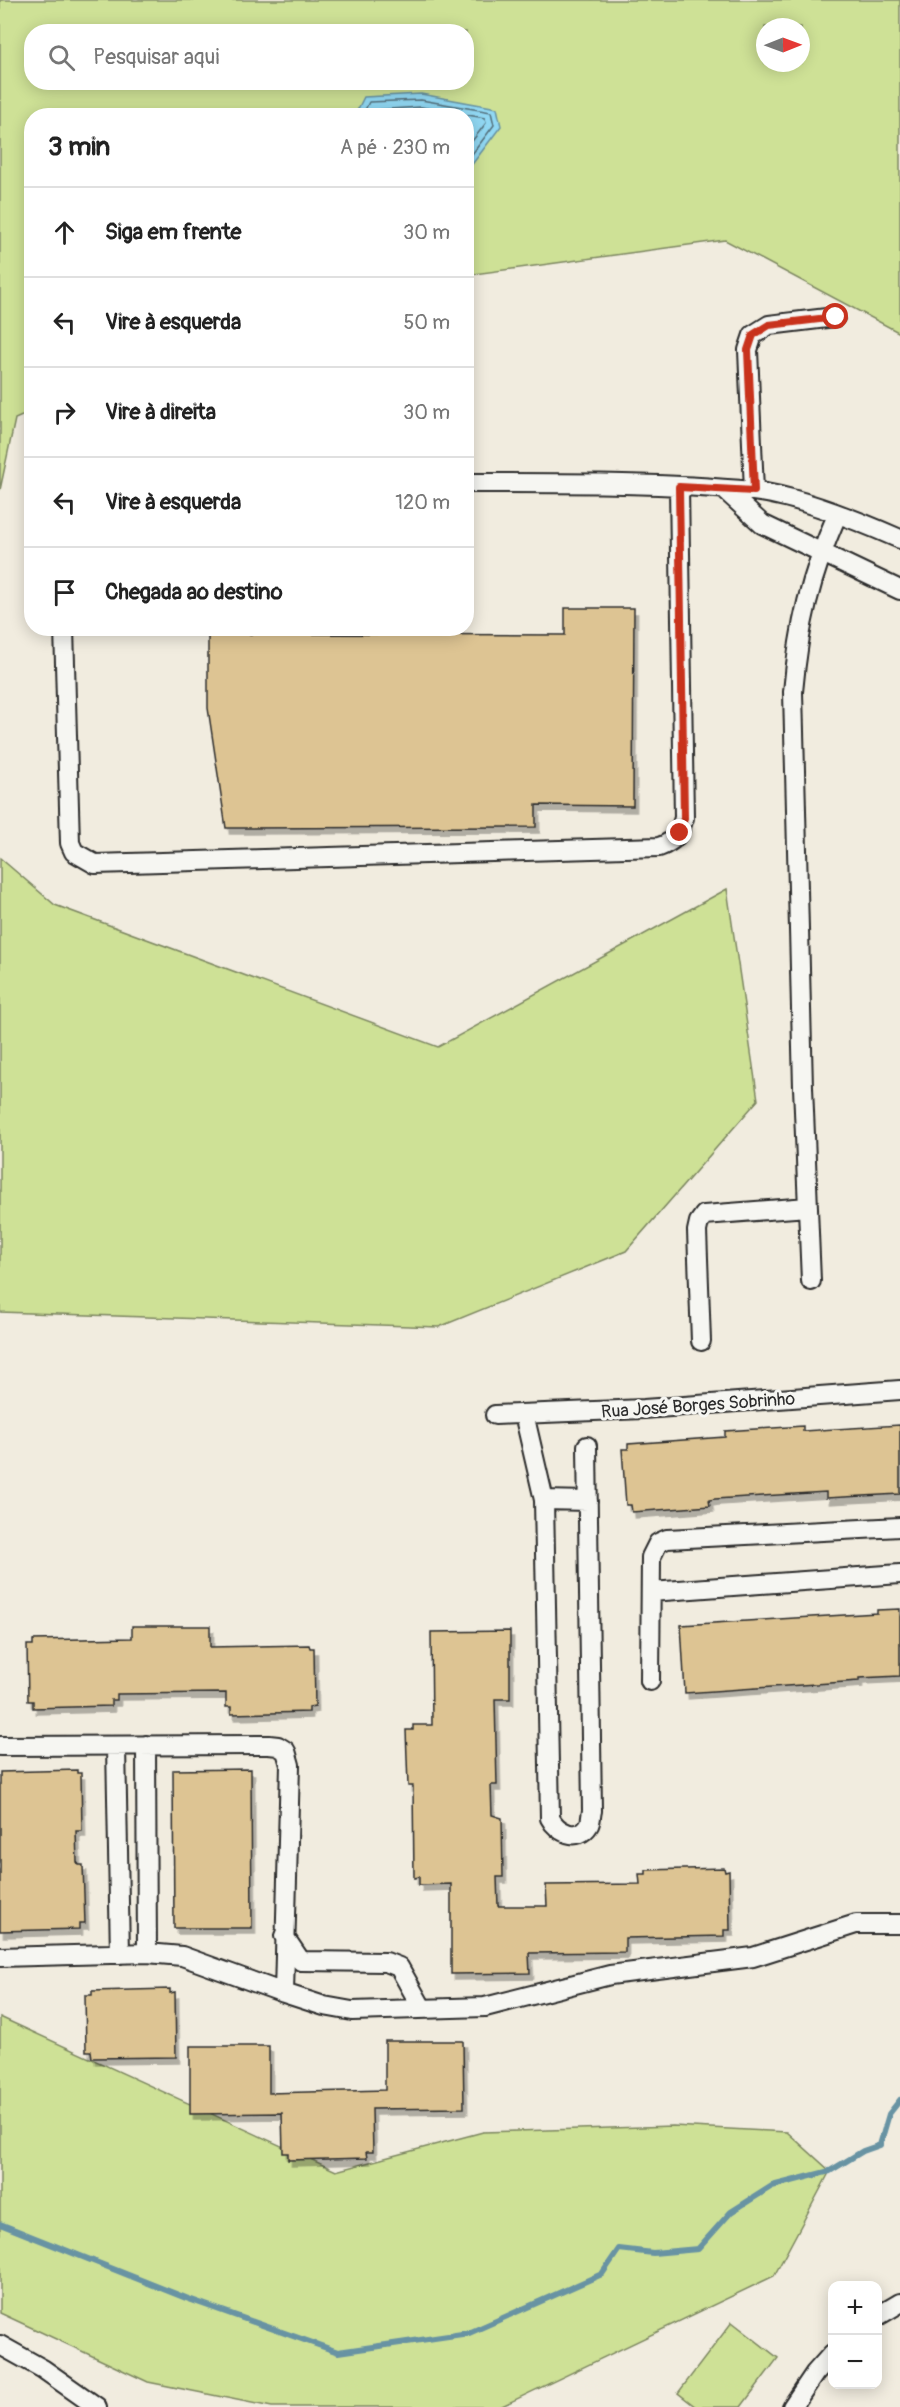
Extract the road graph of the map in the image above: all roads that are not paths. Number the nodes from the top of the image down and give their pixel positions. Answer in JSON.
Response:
{"nodes":[{"id":1,"x":836,"y":317,"type":"dead end"},
{"id":2,"x":474,"y":483,"type":"edge"},
{"id":3,"x":679,"y":487,"type":"junction"},
{"id":4,"x":726,"y":491,"type":"junction"},
{"id":5,"x":754,"y":491,"type":"junction"},
{"id":6,"x":837,"y":515,"type":"junction"},
{"id":7,"x":900,"y":539,"type":"edge"},
{"id":8,"x":821,"y":551,"type":"junction"},
{"id":9,"x":900,"y":590,"type":"edge"},
{"id":10,"x":64,"y":636,"type":"edge"},
{"id":11,"x":808,"y":1207,"type":"junction"},
{"id":12,"x":811,"y":1281,"type":"dead end"},
{"id":13,"x":701,"y":1341,"type":"dead end"},
{"id":14,"x":900,"y":1390,"type":"edge"},
{"id":15,"x":524,"y":1414,"type":"junction"},
{"id":16,"x":495,"y":1415,"type":"dead end"},
{"id":17,"x":587,"y":1446,"type":"dead end"},
{"id":18,"x":544,"y":1500,"type":"junction"},
{"id":19,"x":588,"y":1501,"type":"junction"},
{"id":20,"x":900,"y":1527,"type":"edge"},
{"id":21,"x":900,"y":1574,"type":"edge"},
{"id":22,"x":651,"y":1592,"type":"junction"},
{"id":23,"x":650,"y":1681,"type":"dead end"},
{"id":24,"x":146,"y":1745,"type":"junction"},
{"id":25,"x":0,"y":1746,"type":"edge"},
{"id":26,"x":116,"y":1746,"type":"junction"},
{"id":27,"x":900,"y":1924,"type":"edge"},
{"id":28,"x":284,"y":1936,"type":"junction"},
{"id":29,"x":147,"y":1953,"type":"junction"},
{"id":30,"x":120,"y":1954,"type":"junction"},
{"id":31,"x":0,"y":1957,"type":"edge"},
{"id":32,"x":284,"y":1993,"type":"junction"},
{"id":33,"x":422,"y":2008,"type":"junction"},
{"id":34,"x":900,"y":2303,"type":"edge"},
{"id":35,"x":882,"y":2314,"type":"edge"},
{"id":36,"x":0,"y":2345,"type":"edge"},
{"id":37,"x":828,"y":2358,"type":"edge"},
{"id":38,"x":79,"y":2401,"type":"edge"},
{"id":39,"x":97,"y":2407,"type":"edge"},
{"id":40,"x":792,"y":2407,"type":"edge"}],
"edges":[{"from":1,"to":5,"type":"street"},
{"from":2,"to":3,"type":"street"},
{"from":3,"to":4,"type":"street"},
{"from":3,"to":10,"type":"street"},
{"from":4,"to":5,"type":"street"},
{"from":4,"to":8,"type":"street"},
{"from":5,"to":6,"type":"street"},
{"from":6,"to":7,"type":"street"},
{"from":6,"to":8,"type":"street"},
{"from":8,"to":9,"type":"street"},
{"from":8,"to":11,"type":"street"},
{"from":11,"to":12,"type":"street"},
{"from":11,"to":13,"type":"street"},
{"from":14,"to":15,"type":"street","name":"Rua José Borges Sobrinho"},
{"from":15,"to":16,"type":"street","name":"Rua José Borges Sobrinho"},
{"from":15,"to":18,"type":"street"},
{"from":17,"to":19,"type":"street"},
{"from":18,"to":19,"type":"street"},
{"from":18,"to":19,"type":"street"},
{"from":20,"to":22,"type":"street"},
{"from":21,"to":22,"type":"street"},
{"from":22,"to":23,"type":"street"},
{"from":24,"to":26,"type":"street"},
{"from":24,"to":28,"type":"street"},
{"from":24,"to":29,"type":"street"},
{"from":25,"to":26,"type":"street"},
{"from":26,"to":30,"type":"street"},
{"from":27,"to":33,"type":"street"},
{"from":28,"to":32,"type":"street"},
{"from":28,"to":33,"type":"street"},
{"from":29,"to":30,"type":"street"},
{"from":29,"to":32,"type":"street"},
{"from":30,"to":31,"type":"street"},
{"from":32,"to":33,"type":"street"},
{"from":34,"to":35,"type":"street"},
{"from":36,"to":38,"type":"street"},
{"from":37,"to":40,"type":"street"},
{"from":38,"to":39,"type":"street"}]}
